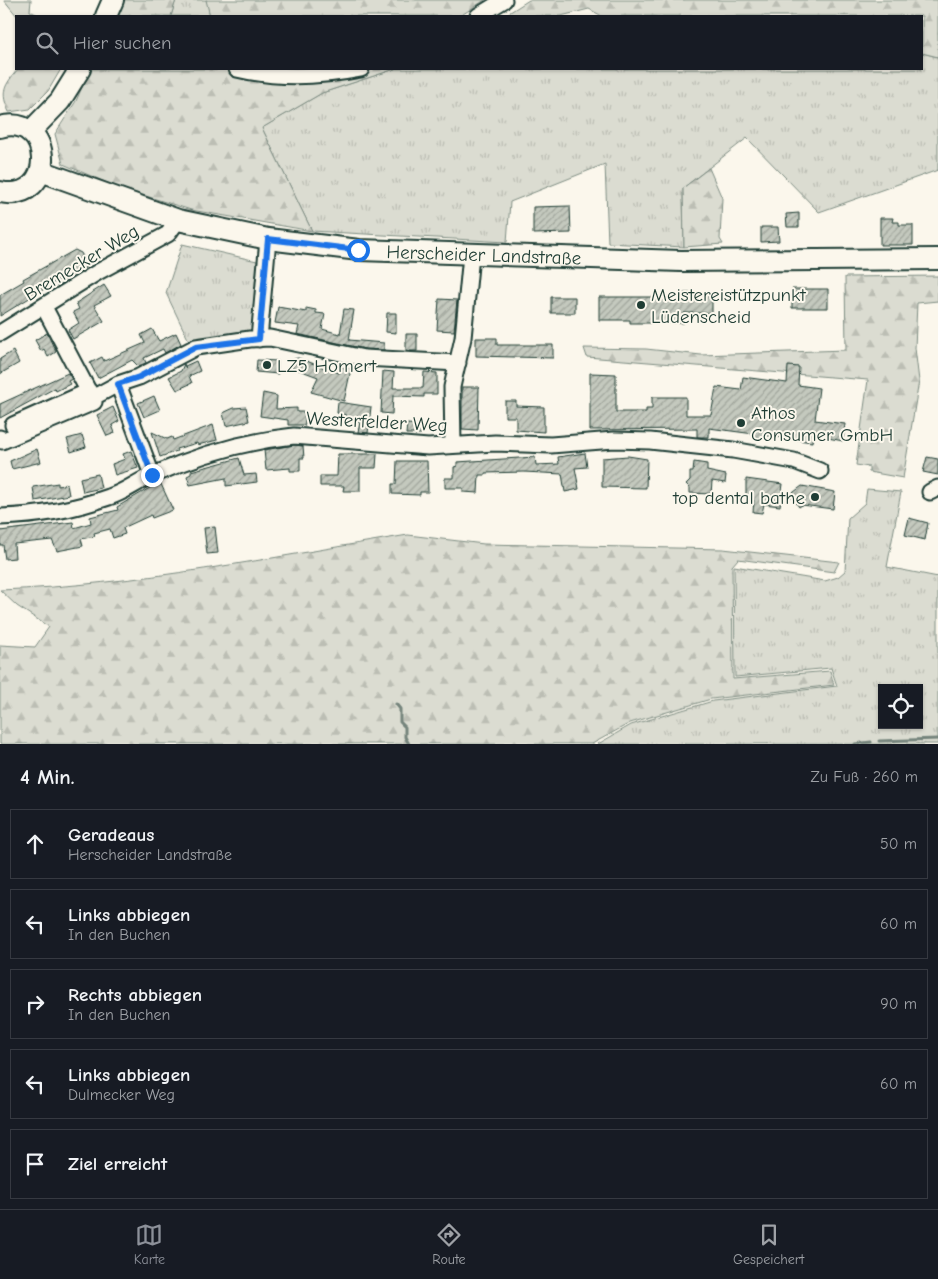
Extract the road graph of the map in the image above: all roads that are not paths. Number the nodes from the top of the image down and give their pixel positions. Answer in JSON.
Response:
{"nodes":[{"id":1,"x":113,"y":0,"type":"edge"},
{"id":2,"x":504,"y":0,"type":"edge"},
{"id":3,"x":106,"y":15,"type":"edge"},
{"id":4,"x":480,"y":15,"type":"edge"},
{"id":5,"x":79,"y":70,"type":"edge"},
{"id":6,"x":241,"y":70,"type":"edge"},
{"id":7,"x":354,"y":70,"type":"edge"},
{"id":8,"x":0,"y":127,"type":"edge"},
{"id":9,"x":30,"y":132,"type":"junction"},
{"id":10,"x":41,"y":171,"type":"junction"},
{"id":11,"x":2,"y":198,"type":"edge"},
{"id":12,"x":178,"y":220,"type":"junction"},
{"id":13,"x":268,"y":239,"type":"junction"},
{"id":14,"x":471,"y":255,"type":"junction"},
{"id":15,"x":938,"y":259,"type":"edge"},
{"id":16,"x":44,"y":307,"type":"junction"},
{"id":17,"x":0,"y":333,"type":"edge"},
{"id":18,"x":259,"y":339,"type":"junction"},
{"id":19,"x":458,"y":363,"type":"junction"},
{"id":20,"x":118,"y":384,"type":"junction"},
{"id":21,"x":90,"y":395,"type":"junction"},
{"id":22,"x":0,"y":431,"type":"edge"},
{"id":23,"x":0,"y":438,"type":"edge"},
{"id":24,"x":453,"y":445,"type":"junction"},
{"id":25,"x":820,"y":471,"type":"dead end"},
{"id":26,"x":152,"y":475,"type":"junction"},
{"id":27,"x":0,"y":517,"type":"edge"}],
"edges":[{"from":1,"to":3,"type":"main road"},
{"from":2,"to":4,"type":"street"},
{"from":5,"to":9,"type":"main road"},
{"from":6,"to":7,"type":"street"},
{"from":8,"to":9,"type":"main road"},
{"from":9,"to":10,"type":"main road"},
{"from":10,"to":11,"type":"main road"},
{"from":10,"to":12,"type":"main road","name":"Herscheider Landstraße"},
{"from":12,"to":13,"type":"main road","name":"Herscheider Landstraße"},
{"from":12,"to":16,"type":"street","name":"Bremecker Weg"},
{"from":13,"to":14,"type":"main road","name":"Herscheider Landstraße"},
{"from":13,"to":18,"type":"street"},
{"from":14,"to":15,"type":"main road","name":"Herscheider Landstraße"},
{"from":14,"to":19,"type":"street"},
{"from":16,"to":17,"type":"street","name":"Bremecker Weg"},
{"from":16,"to":21,"type":"street"},
{"from":18,"to":19,"type":"street"},
{"from":18,"to":20,"type":"street"},
{"from":19,"to":24,"type":"street"},
{"from":20,"to":21,"type":"street"},
{"from":20,"to":26,"type":"street"},
{"from":21,"to":22,"type":"street"},
{"from":21,"to":23,"type":"street"},
{"from":24,"to":25,"type":"street","name":"Westerfelder Weg"},
{"from":24,"to":26,"type":"street","name":"Westerfelder Weg"},
{"from":26,"to":27,"type":"street","name":"Westerfelder Weg"}]}
